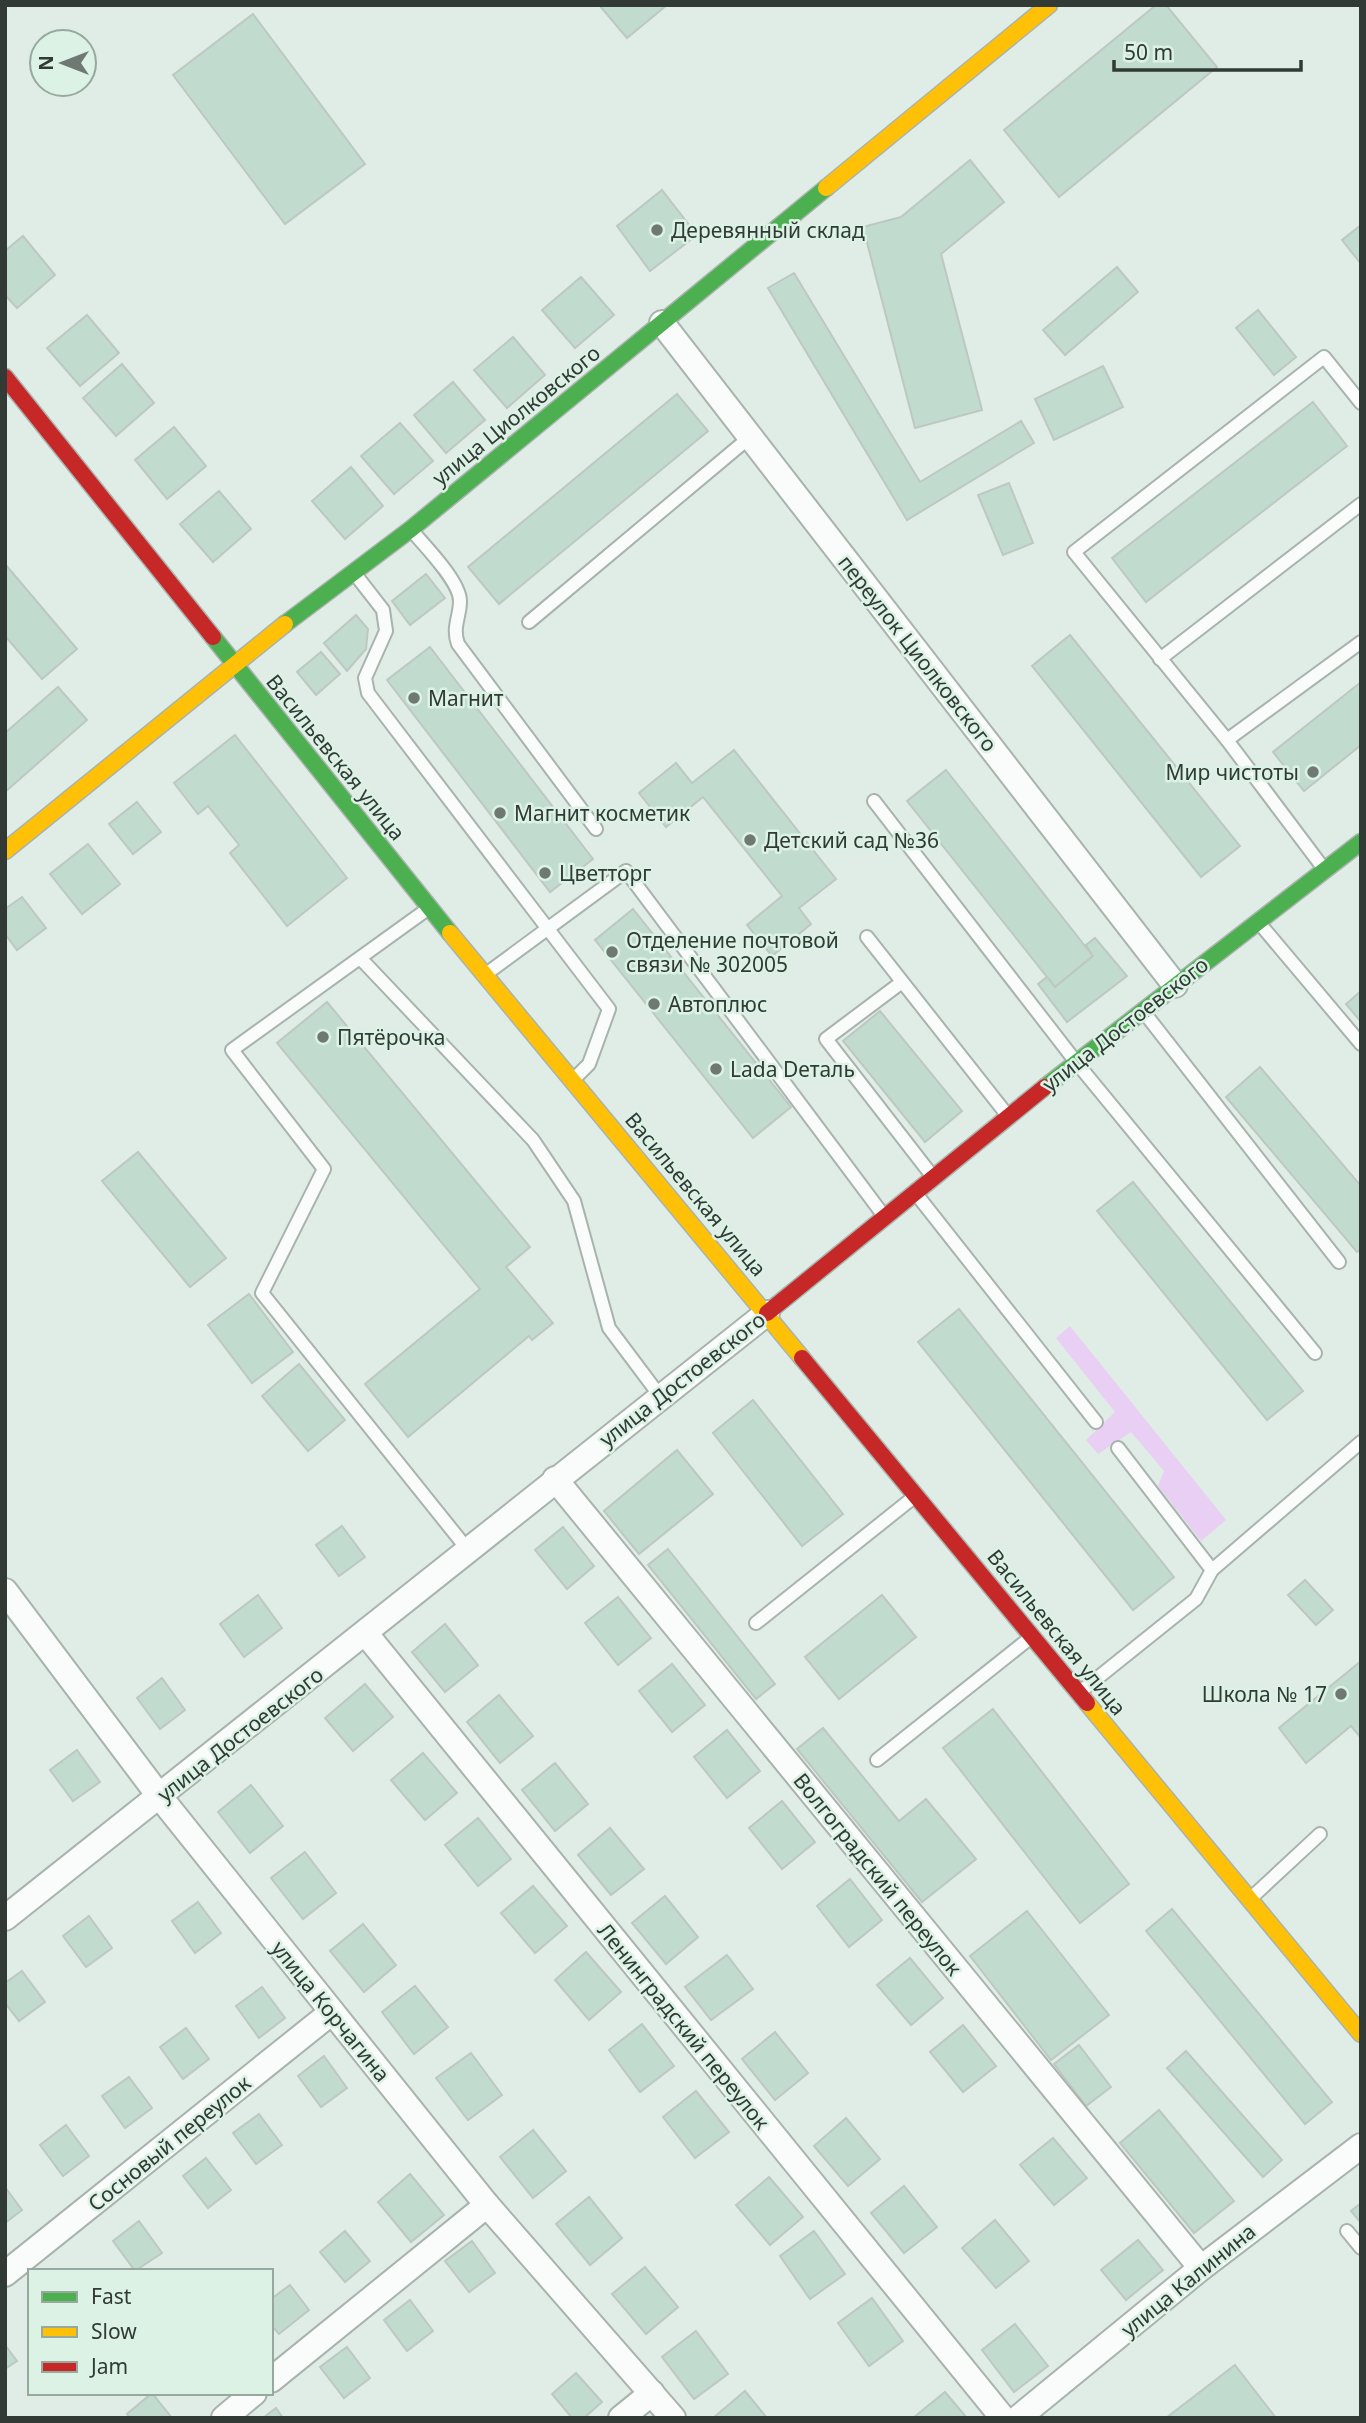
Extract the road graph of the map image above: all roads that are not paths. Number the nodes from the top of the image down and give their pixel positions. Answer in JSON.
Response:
{"nodes":[{"id":1,"x":1049,"y":5,"type":"edge"},
{"id":2,"x":662,"y":323,"type":"junction"},
{"id":3,"x":5,"y":377,"type":"edge"},
{"id":4,"x":1361,"y":402,"type":"edge"},
{"id":5,"x":750,"y":437,"type":"junction"},
{"id":6,"x":1361,"y":504,"type":"edge"},
{"id":7,"x":411,"y":529,"type":"junction"},
{"id":8,"x":354,"y":574,"type":"junction"},
{"id":9,"x":529,"y":622,"type":"dead end"},
{"id":10,"x":1361,"y":642,"type":"edge"},
{"id":11,"x":1160,"y":659,"type":"junction"},
{"id":12,"x":233,"y":662,"type":"junction"},
{"id":13,"x":1227,"y":740,"type":"junction"},
{"id":14,"x":874,"y":800,"type":"dead end"},
{"id":15,"x":596,"y":829,"type":"dead end"},
{"id":16,"x":1361,"y":842,"type":"edge"},
{"id":17,"x":5,"y":851,"type":"edge"},
{"id":18,"x":1325,"y":869,"type":"junction"},
{"id":19,"x":430,"y":908,"type":"junction"},
{"id":20,"x":1257,"y":921,"type":"junction"},
{"id":21,"x":549,"y":928,"type":"junction"},
{"id":22,"x":867,"y":937,"type":"dead end"},
{"id":23,"x":361,"y":959,"type":"junction"},
{"id":24,"x":486,"y":975,"type":"junction"},
{"id":25,"x":902,"y":982,"type":"junction"},
{"id":26,"x":1175,"y":985,"type":"junction"},
{"id":27,"x":1142,"y":1010,"type":"junction"},
{"id":28,"x":1361,"y":1044,"type":"edge"},
{"id":29,"x":1076,"y":1062,"type":"junction"},
{"id":30,"x":573,"y":1080,"type":"junction"},
{"id":31,"x":1008,"y":1116,"type":"junction"},
{"id":32,"x":933,"y":1177,"type":"junction"},
{"id":33,"x":915,"y":1192,"type":"junction"},
{"id":34,"x":884,"y":1216,"type":"junction"},
{"id":35,"x":1339,"y":1262,"type":"dead end"},
{"id":36,"x":767,"y":1313,"type":"junction"},
{"id":37,"x":1315,"y":1353,"type":"dead end"},
{"id":38,"x":660,"y":1396,"type":"junction"},
{"id":39,"x":1096,"y":1422,"type":"dead end"},
{"id":40,"x":1361,"y":1442,"type":"edge"},
{"id":41,"x":1118,"y":1448,"type":"dead end"},
{"id":42,"x":555,"y":1479,"type":"junction"},
{"id":43,"x":917,"y":1494,"type":"junction"},
{"id":44,"x":468,"y":1550,"type":"junction"},
{"id":45,"x":1212,"y":1570,"type":"junction"},
{"id":46,"x":5,"y":1591,"type":"edge"},
{"id":47,"x":756,"y":1623,"type":"dead end"},
{"id":48,"x":366,"y":1634,"type":"junction"},
{"id":49,"x":1033,"y":1636,"type":"junction"},
{"id":50,"x":1080,"y":1693,"type":"junction"},
{"id":51,"x":877,"y":1760,"type":"dead end"},
{"id":52,"x":160,"y":1797,"type":"junction"},
{"id":53,"x":1320,"y":1834,"type":"dead end"},
{"id":54,"x":1250,"y":1899,"type":"junction"},
{"id":55,"x":5,"y":1918,"type":"edge"},
{"id":56,"x":332,"y":2012,"type":"junction"},
{"id":57,"x":1361,"y":2034,"type":"edge"},
{"id":58,"x":1361,"y":2146,"type":"edge"},
{"id":59,"x":487,"y":2206,"type":"junction"},
{"id":60,"x":1347,"y":2231,"type":"dead end"},
{"id":61,"x":1361,"y":2248,"type":"edge"},
{"id":62,"x":1201,"y":2268,"type":"junction"},
{"id":63,"x":5,"y":2274,"type":"edge"},
{"id":64,"x":273,"y":2377,"type":"edge"},
{"id":65,"x":652,"y":2393,"type":"junction"},
{"id":66,"x":252,"y":2395,"type":"edge"},
{"id":67,"x":224,"y":2418,"type":"edge"},
{"id":68,"x":621,"y":2418,"type":"edge"},
{"id":69,"x":673,"y":2418,"type":"edge"},
{"id":70,"x":1003,"y":2418,"type":"edge"},
{"id":71,"x":1018,"y":2418,"type":"edge"}],
"edges":[{"from":1,"to":2,"type":"main road","name":"улица Циолковского"},
{"from":2,"to":5,"type":"street","name":"переулок Циолковского"},
{"from":2,"to":7,"type":"main road","name":"улица Циолковского"},
{"from":3,"to":12,"type":"main road","name":"Васильевская улица"},
{"from":4,"to":11,"type":"lane"},
{"from":5,"to":9,"type":"lane"},
{"from":5,"to":26,"type":"street","name":"переулок Циолковского"},
{"from":6,"to":11,"type":"lane"},
{"from":7,"to":8,"type":"main road","name":"улица Циолковского"},
{"from":7,"to":15,"type":"lane"},
{"from":8,"to":12,"type":"main road","name":"улица Циолковского"},
{"from":8,"to":21,"type":"lane"},
{"from":10,"to":13,"type":"lane"},
{"from":11,"to":13,"type":"lane"},
{"from":12,"to":17,"type":"main road","name":"улица Циолковского"},
{"from":12,"to":19,"type":"main road","name":"Васильевская улица"},
{"from":13,"to":18,"type":"lane"},
{"from":14,"to":29,"type":"lane"},
{"from":16,"to":18,"type":"main road","name":"улица Достоевского"},
{"from":18,"to":20,"type":"main road","name":"улица Достоевского"},
{"from":19,"to":23,"type":"lane"},
{"from":19,"to":24,"type":"main road","name":"Васильевская улица"},
{"from":20,"to":26,"type":"main road","name":"улица Достоевского"},
{"from":20,"to":28,"type":"lane"},
{"from":21,"to":24,"type":"lane"},
{"from":21,"to":30,"type":"lane"},
{"from":21,"to":34,"type":"lane"},
{"from":22,"to":25,"type":"lane"},
{"from":23,"to":38,"type":"lane"},
{"from":23,"to":44,"type":"lane"},
{"from":24,"to":30,"type":"main road","name":"Васильевская улица"},
{"from":25,"to":31,"type":"lane"},
{"from":25,"to":32,"type":"lane"},
{"from":26,"to":27,"type":"main road","name":"улица Достоевского"},
{"from":27,"to":29,"type":"main road","name":"улица Достоевского"},
{"from":27,"to":35,"type":"lane"},
{"from":29,"to":31,"type":"main road","name":"улица Достоевского"},
{"from":29,"to":37,"type":"lane"},
{"from":30,"to":36,"type":"main road","name":"Васильевская улица"},
{"from":31,"to":32,"type":"main road","name":"улица Достоевского"},
{"from":32,"to":33,"type":"main road","name":"улица Достоевского"},
{"from":33,"to":34,"type":"main road","name":"улица Достоевского"},
{"from":33,"to":39,"type":"lane"},
{"from":34,"to":36,"type":"main road","name":"улица Достоевского"},
{"from":36,"to":38,"type":"street","name":"улица Достоевского"},
{"from":36,"to":43,"type":"main road","name":"Васильевская улица"},
{"from":38,"to":42,"type":"street","name":"улица Достоевского"},
{"from":40,"to":45,"type":"lane"},
{"from":41,"to":45,"type":"lane"},
{"from":42,"to":44,"type":"street","name":"улица Достоевского"},
{"from":42,"to":62,"type":"street","name":"Волгоградский переулок"},
{"from":43,"to":47,"type":"lane"},
{"from":43,"to":49,"type":"main road","name":"Васильевская улица"},
{"from":44,"to":48,"type":"street","name":"улица Достоевского"},
{"from":45,"to":50,"type":"lane"},
{"from":46,"to":52,"type":"street","name":"улица Корчагина"},
{"from":48,"to":52,"type":"street","name":"улица Достоевского"},
{"from":48,"to":70,"type":"street","name":"Ленинградский переулок"},
{"from":49,"to":50,"type":"main road","name":"Васильевская улица"},
{"from":49,"to":51,"type":"lane"},
{"from":50,"to":54,"type":"main road","name":"Васильевская улица"},
{"from":52,"to":55,"type":"street","name":"улица Достоевского"},
{"from":52,"to":56,"type":"street","name":"улица Корчагина"},
{"from":53,"to":54,"type":"lane"},
{"from":54,"to":57,"type":"main road","name":"Васильевская улица"},
{"from":56,"to":59,"type":"street","name":"улица Корчагина"},
{"from":56,"to":63,"type":"street","name":"Сосновый переулок"},
{"from":58,"to":62,"type":"street","name":"улица Калинина"},
{"from":59,"to":64,"type":"street"},
{"from":59,"to":65,"type":"street","name":"улица Корчагина"},
{"from":60,"to":61,"type":"lane"},
{"from":62,"to":71,"type":"street","name":"улица Калинина"},
{"from":65,"to":68,"type":"street"},
{"from":65,"to":69,"type":"street","name":"улица Корчагина"},
{"from":66,"to":67,"type":"street"}]}
